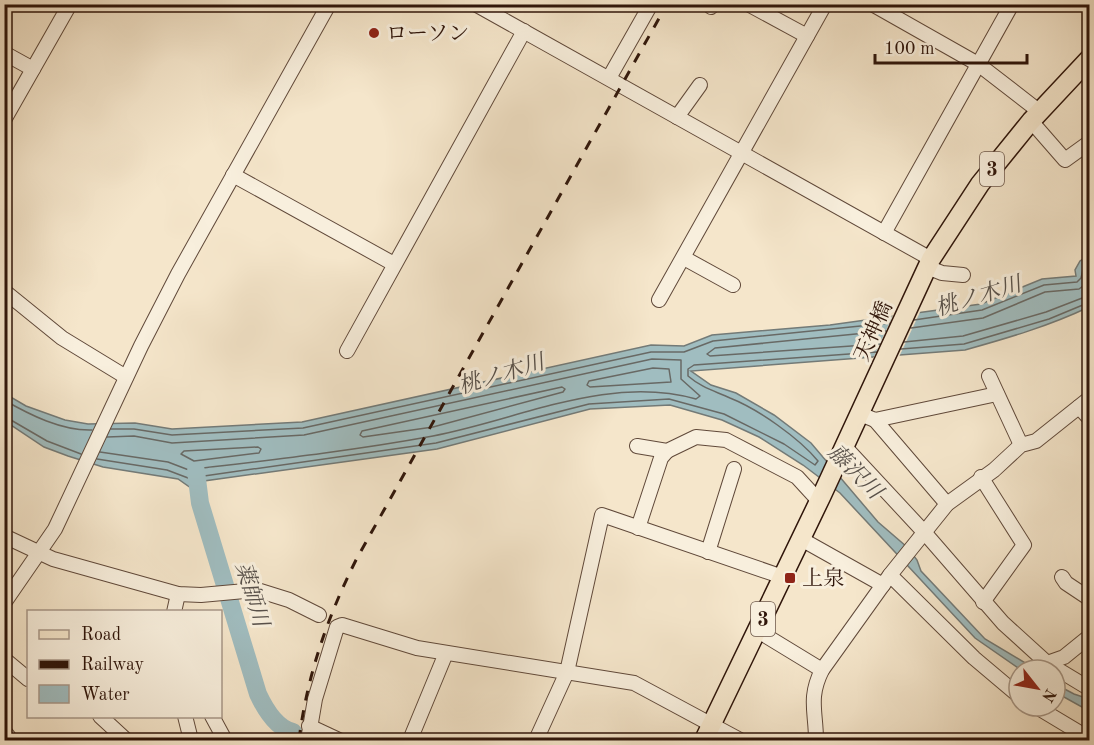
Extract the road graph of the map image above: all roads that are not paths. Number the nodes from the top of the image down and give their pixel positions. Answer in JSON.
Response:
{"nodes":[{"id":1,"x":70,"y":4,"type":"edge"},
{"id":2,"x":328,"y":4,"type":"edge"},
{"id":3,"x":475,"y":4,"type":"edge"},
{"id":4,"x":651,"y":4,"type":"edge"},
{"id":5,"x":748,"y":4,"type":"edge"},
{"id":6,"x":825,"y":4,"type":"edge"},
{"id":7,"x":872,"y":4,"type":"edge"},
{"id":8,"x":1012,"y":4,"type":"edge"},
{"id":9,"x":524,"y":31,"type":"junction"},
{"id":10,"x":807,"y":36,"type":"junction"},
{"id":11,"x":4,"y":53,"type":"edge"},
{"id":12,"x":1089,"y":58,"type":"edge"},
{"id":13,"x":978,"y":64,"type":"junction"},
{"id":14,"x":33,"y":69,"type":"junction"},
{"id":15,"x":609,"y":78,"type":"junction"},
{"id":16,"x":700,"y":85,"type":"dead end"},
{"id":17,"x":1036,"y":116,"type":"junction"},
{"id":18,"x":677,"y":117,"type":"junction"},
{"id":19,"x":4,"y":120,"type":"edge"},
{"id":20,"x":1089,"y":142,"type":"edge"},
{"id":21,"x":741,"y":152,"type":"junction"},
{"id":22,"x":233,"y":175,"type":"junction"},
{"id":23,"x":884,"y":232,"type":"junction"},
{"id":24,"x":684,"y":258,"type":"junction"},
{"id":25,"x":929,"y":263,"type":"junction"},
{"id":26,"x":394,"y":264,"type":"junction"},
{"id":27,"x":963,"y":275,"type":"dead end"},
{"id":28,"x":733,"y":285,"type":"dead end"},
{"id":29,"x":4,"y":291,"type":"edge"},
{"id":30,"x":659,"y":300,"type":"dead end"},
{"id":31,"x":348,"y":351,"type":"dead end"},
{"id":32,"x":123,"y":383,"type":"junction"},
{"id":33,"x":1084,"y":403,"type":"edge"},
{"id":34,"x":868,"y":417,"type":"junction"},
{"id":35,"x":1089,"y":419,"type":"edge"},
{"id":36,"x":1022,"y":445,"type":"junction"},
{"id":37,"x":637,"y":446,"type":"dead end"},
{"id":38,"x":844,"y":449,"type":"junction"},
{"id":39,"x":667,"y":451,"type":"junction"},
{"id":40,"x":734,"y":469,"type":"dead end"},
{"id":41,"x":981,"y":477,"type":"junction"},
{"id":42,"x":820,"y":499,"type":"junction"},
{"id":43,"x":947,"y":504,"type":"junction"},
{"id":44,"x":638,"y":528,"type":"junction"},
{"id":45,"x":923,"y":533,"type":"junction"},
{"id":46,"x":4,"y":536,"type":"edge"},
{"id":47,"x":801,"y":539,"type":"junction"},
{"id":48,"x":708,"y":552,"type":"junction"},
{"id":49,"x":39,"y":554,"type":"junction"},
{"id":50,"x":783,"y":577,"type":"junction"},
{"id":51,"x":889,"y":577,"type":"junction"},
{"id":52,"x":1062,"y":577,"type":"dead end"},
{"id":53,"x":178,"y":594,"type":"junction"},
{"id":54,"x":1089,"y":599,"type":"edge"},
{"id":55,"x":983,"y":602,"type":"junction"},
{"id":56,"x":4,"y":603,"type":"edge"},
{"id":57,"x":174,"y":610,"type":"edge"},
{"id":58,"x":319,"y":615,"type":"dead end"},
{"id":59,"x":758,"y":631,"type":"junction"},
{"id":60,"x":1089,"y":636,"type":"edge"},
{"id":61,"x":446,"y":653,"type":"junction"},
{"id":62,"x":1042,"y":658,"type":"edge"},
{"id":63,"x":1061,"y":658,"type":"edge"},
{"id":64,"x":4,"y":659,"type":"edge"},
{"id":65,"x":822,"y":670,"type":"junction"},
{"id":66,"x":567,"y":672,"type":"junction"},
{"id":67,"x":1067,"y":675,"type":"edge"},
{"id":68,"x":27,"y":678,"type":"edge"},
{"id":69,"x":1007,"y":686,"type":"edge"},
{"id":70,"x":1089,"y":688,"type":"edge"},
{"id":71,"x":101,"y":718,"type":"edge"},
{"id":72,"x":185,"y":718,"type":"edge"},
{"id":73,"x":213,"y":718,"type":"edge"},
{"id":74,"x":1055,"y":718,"type":"edge"},
{"id":75,"x":309,"y":726,"type":"junction"},
{"id":76,"x":4,"y":731,"type":"edge"},
{"id":77,"x":708,"y":733,"type":"edge"},
{"id":78,"x":110,"y":735,"type":"edge"},
{"id":79,"x":1089,"y":739,"type":"edge"},
{"id":80,"x":11,"y":741,"type":"edge"},
{"id":81,"x":126,"y":741,"type":"edge"},
{"id":82,"x":191,"y":741,"type":"edge"},
{"id":83,"x":225,"y":741,"type":"edge"},
{"id":84,"x":308,"y":741,"type":"edge"},
{"id":85,"x":339,"y":741,"type":"edge"},
{"id":86,"x":410,"y":741,"type":"edge"},
{"id":87,"x":536,"y":741,"type":"edge"},
{"id":88,"x":740,"y":741,"type":"edge"},
{"id":89,"x":816,"y":741,"type":"edge"}],
"edges":[{"from":1,"to":14,"type":"street"},
{"from":2,"to":22,"type":"street"},
{"from":3,"to":9,"type":"street"},
{"from":4,"to":15,"type":"street"},
{"from":5,"to":10,"type":"street"},
{"from":6,"to":10,"type":"street"},
{"from":7,"to":13,"type":"street"},
{"from":8,"to":13,"type":"street"},
{"from":9,"to":15,"type":"street"},
{"from":9,"to":26,"type":"street"},
{"from":10,"to":21,"type":"street"},
{"from":11,"to":14,"type":"street"},
{"from":12,"to":17,"type":"main road","number":"3"},
{"from":13,"to":17,"type":"street"},
{"from":13,"to":23,"type":"street"},
{"from":14,"to":19,"type":"street"},
{"from":15,"to":18,"type":"street"},
{"from":16,"to":18,"type":"street"},
{"from":17,"to":20,"type":"street"},
{"from":17,"to":25,"type":"main road","number":"3"},
{"from":18,"to":21,"type":"street"},
{"from":21,"to":23,"type":"street"},
{"from":21,"to":24,"type":"street"},
{"from":22,"to":26,"type":"street"},
{"from":22,"to":32,"type":"street"},
{"from":23,"to":25,"type":"street"},
{"from":24,"to":28,"type":"street"},
{"from":24,"to":30,"type":"street"},
{"from":25,"to":27,"type":"street"},
{"from":25,"to":34,"type":"main road","name":"天神橋","number":"3"},
{"from":26,"to":31,"type":"street"},
{"from":29,"to":32,"type":"street"},
{"from":32,"to":49,"type":"street"},
{"from":33,"to":35,"type":"street"},
{"from":33,"to":36,"type":"street"},
{"from":34,"to":36,"type":"street"},
{"from":34,"to":38,"type":"main road","number":"3"},
{"from":34,"to":43,"type":"street"},
{"from":36,"to":41,"type":"street"},
{"from":37,"to":39,"type":"street"},
{"from":38,"to":42,"type":"main road","number":"3"},
{"from":38,"to":45,"type":"street"},
{"from":39,"to":42,"type":"street"},
{"from":39,"to":44,"type":"street"},
{"from":40,"to":48,"type":"street"},
{"from":41,"to":43,"type":"street"},
{"from":41,"to":55,"type":"street"},
{"from":42,"to":47,"type":"main road","number":"3"},
{"from":43,"to":45,"type":"street"},
{"from":44,"to":48,"type":"street"},
{"from":44,"to":66,"type":"street"},
{"from":45,"to":51,"type":"street"},
{"from":45,"to":55,"type":"street"},
{"from":46,"to":49,"type":"street"},
{"from":47,"to":50,"type":"main road","number":"3"},
{"from":47,"to":51,"type":"street"},
{"from":48,"to":50,"type":"street"},
{"from":49,"to":53,"type":"street"},
{"from":49,"to":56,"type":"street"},
{"from":50,"to":59,"type":"main road","number":"3"},
{"from":51,"to":65,"type":"street"},
{"from":51,"to":69,"type":"street"},
{"from":52,"to":54,"type":"street"},
{"from":53,"to":57,"type":"street"},
{"from":53,"to":58,"type":"street"},
{"from":55,"to":62,"type":"street"},
{"from":59,"to":65,"type":"street"},
{"from":59,"to":77,"type":"main road","number":"3"},
{"from":60,"to":63,"type":"street"},
{"from":61,"to":66,"type":"street"},
{"from":61,"to":75,"type":"street"},
{"from":61,"to":86,"type":"street"},
{"from":64,"to":68,"type":"street"},
{"from":65,"to":89,"type":"street"},
{"from":66,"to":77,"type":"street"},
{"from":66,"to":87,"type":"street"},
{"from":67,"to":70,"type":"street"},
{"from":71,"to":78,"type":"street"},
{"from":72,"to":82,"type":"street"},
{"from":73,"to":83,"type":"street"},
{"from":74,"to":79,"type":"street"},
{"from":75,"to":84,"type":"street"},
{"from":75,"to":85,"type":"street"},
{"from":76,"to":80,"type":"street"},
{"from":77,"to":88,"type":"street"},
{"from":78,"to":81,"type":"street"}]}
